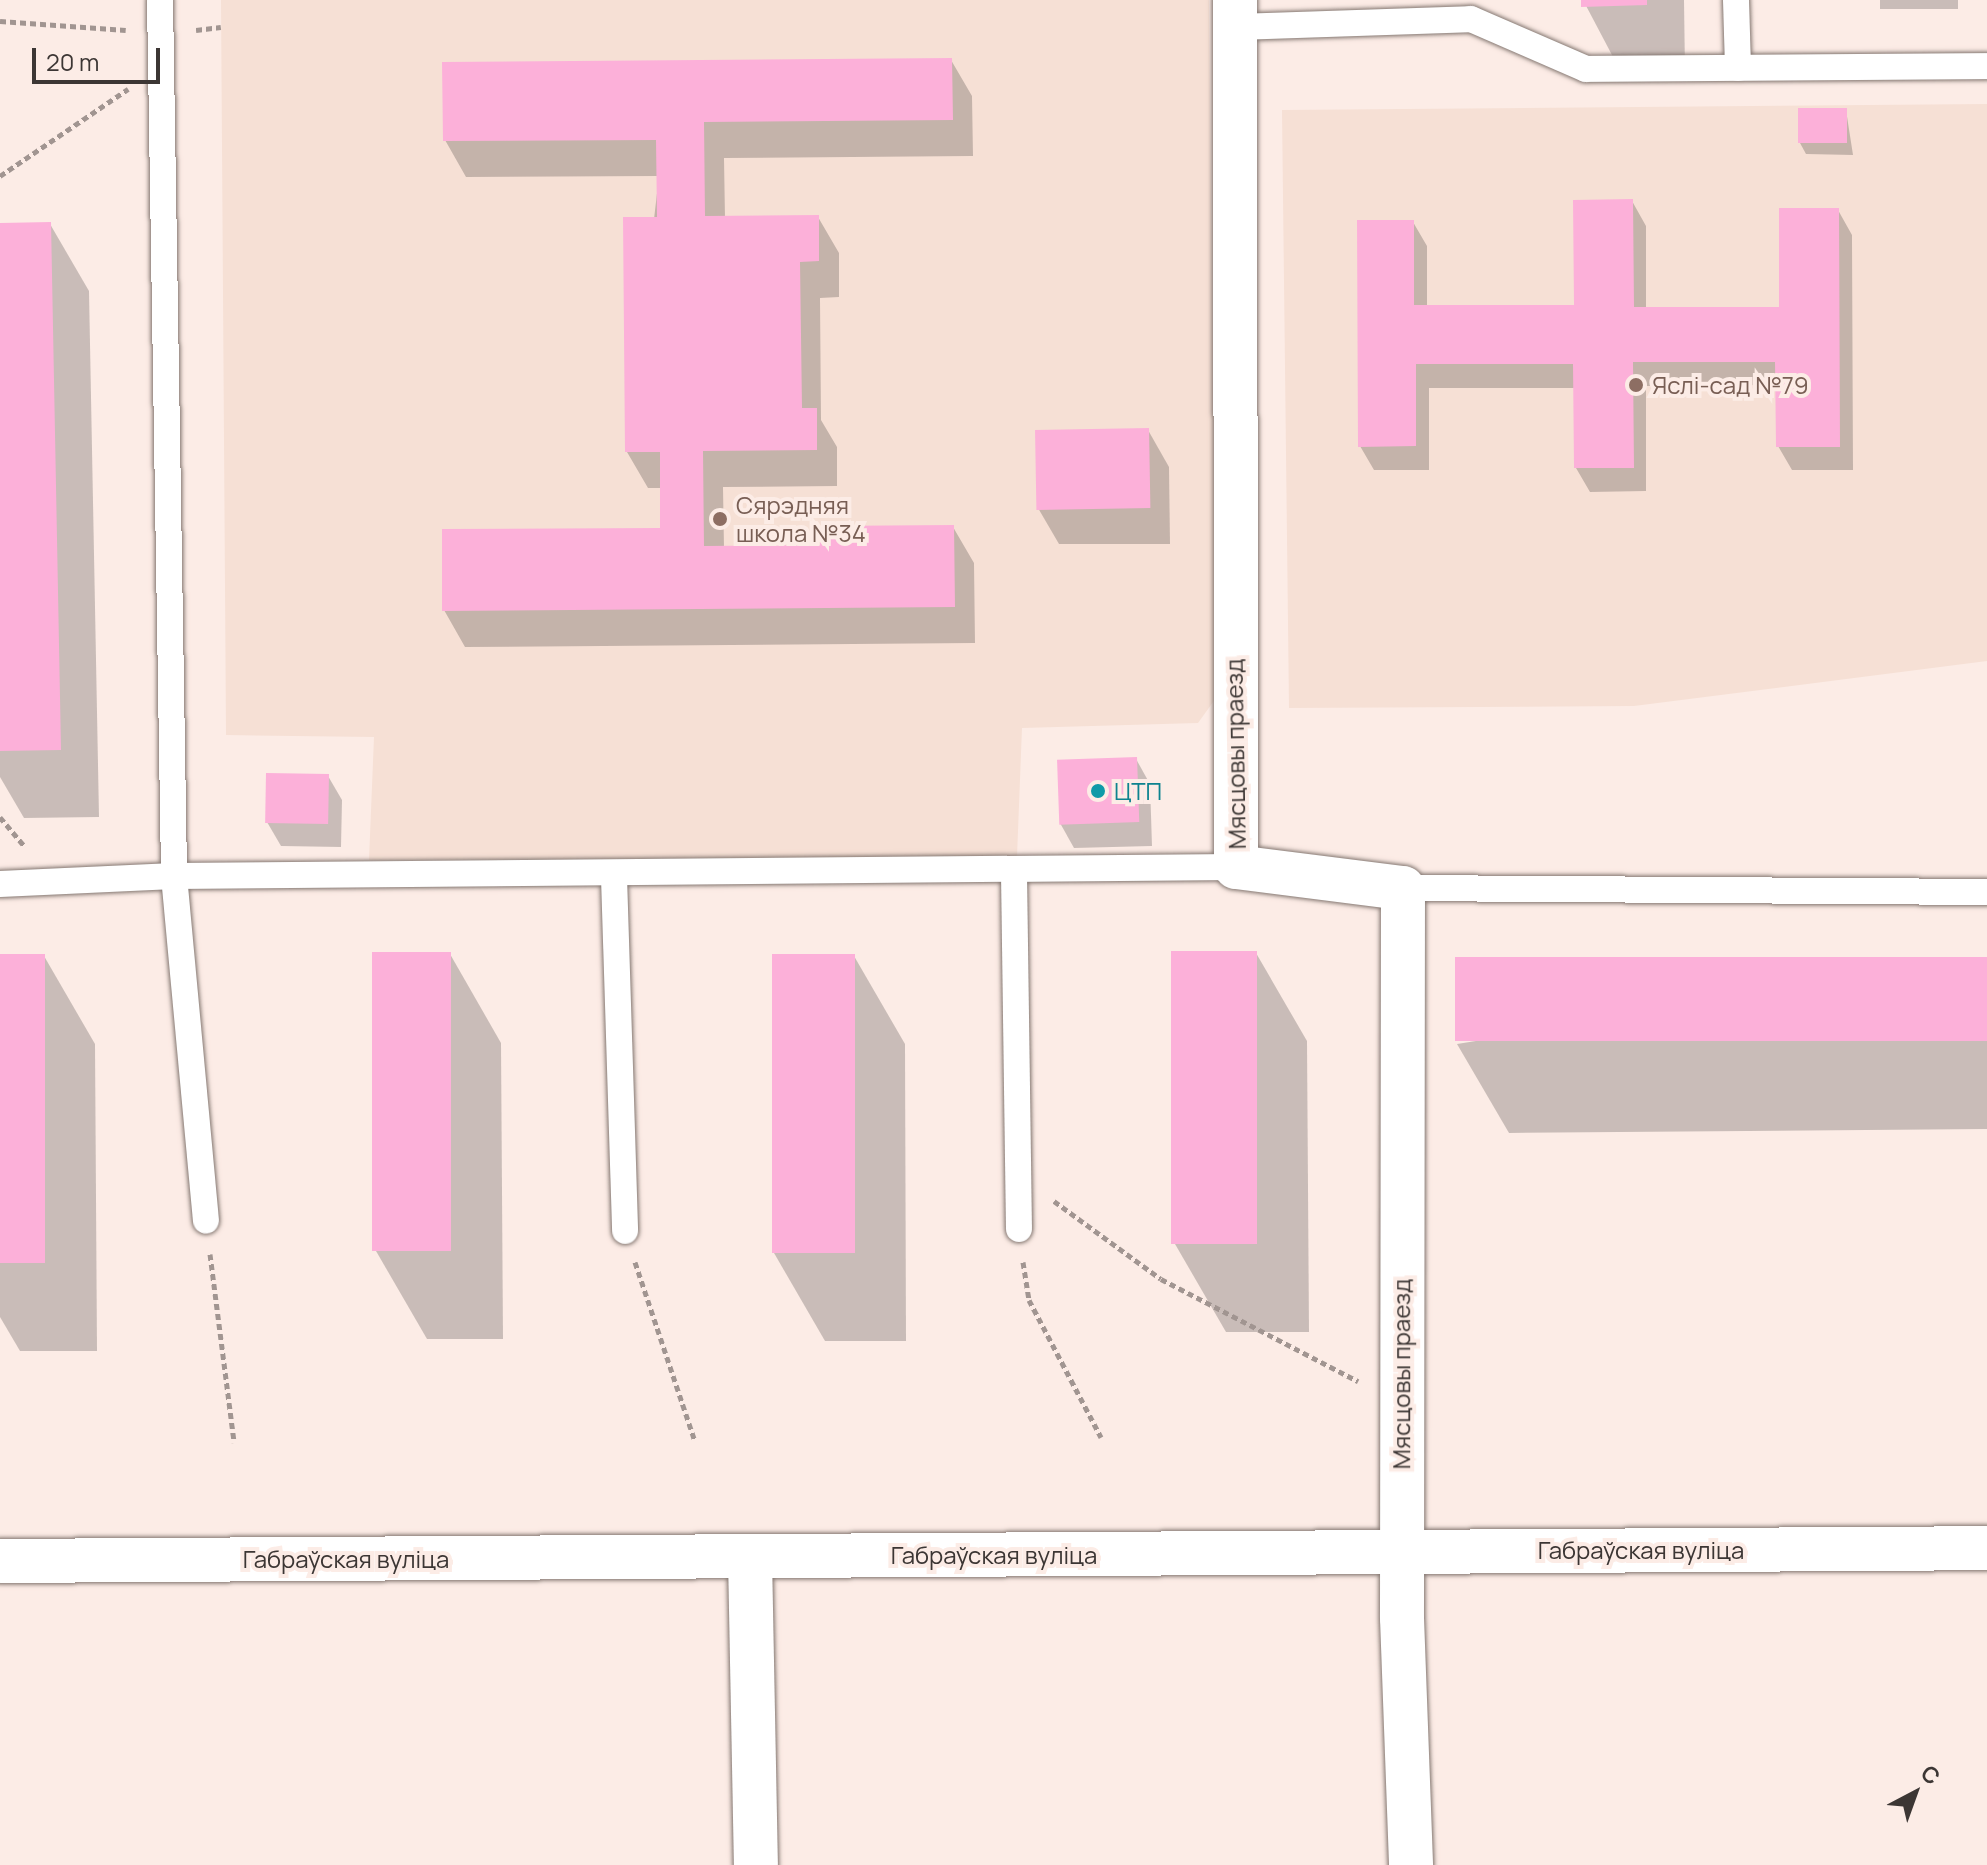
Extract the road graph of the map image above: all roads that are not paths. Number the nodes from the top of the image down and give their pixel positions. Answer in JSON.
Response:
{"nodes":[{"id":1,"x":160,"y":0,"type":"edge"},
{"id":2,"x":1736,"y":0,"type":"edge"},
{"id":3,"x":1471,"y":10,"type":"edge"},
{"id":4,"x":1235,"y":13,"type":"edge"},
{"id":5,"x":1987,"y":66,"type":"edge"},
{"id":6,"x":1738,"y":68,"type":"junction"},
{"id":7,"x":1236,"y":867,"type":"junction"},
{"id":8,"x":1014,"y":873,"type":"junction"},
{"id":9,"x":174,"y":876,"type":"junction"},
{"id":10,"x":614,"y":877,"type":"junction"},
{"id":11,"x":0,"y":884,"type":"edge"},
{"id":12,"x":1403,"y":888,"type":"junction"},
{"id":13,"x":1987,"y":892,"type":"edge"},
{"id":14,"x":206,"y":1221,"type":"road end"},
{"id":15,"x":1019,"y":1229,"type":"road end"},
{"id":16,"x":625,"y":1231,"type":"road end"},
{"id":17,"x":1987,"y":1548,"type":"edge"},
{"id":18,"x":1401,"y":1552,"type":"junction"},
{"id":19,"x":750,"y":1557,"type":"junction"},
{"id":20,"x":0,"y":1561,"type":"edge"},
{"id":21,"x":756,"y":1865,"type":"edge"},
{"id":22,"x":1411,"y":1865,"type":"edge"}],
"edges":[{"from":1,"to":9,"type":"lane"},
{"from":2,"to":6,"type":"lane"},
{"from":3,"to":4,"type":"lane"},
{"from":3,"to":6,"type":"lane"},
{"from":4,"to":7,"type":"street","name":"Мясцовы праезд"},
{"from":5,"to":6,"type":"lane"},
{"from":7,"to":8,"type":"lane"},
{"from":7,"to":12,"type":"street","name":"Мясцовы праезд"},
{"from":8,"to":10,"type":"lane"},
{"from":8,"to":15,"type":"lane"},
{"from":9,"to":10,"type":"lane"},
{"from":9,"to":11,"type":"lane"},
{"from":9,"to":14,"type":"lane"},
{"from":10,"to":16,"type":"lane"},
{"from":12,"to":13,"type":"lane"},
{"from":12,"to":18,"type":"street","name":"Мясцовы праезд"},
{"from":17,"to":18,"type":"street","name":"Габраўская вуліца"},
{"from":18,"to":19,"type":"street","name":"Габраўская вуліца"},
{"from":18,"to":22,"type":"street","name":"Мясцовы праезд"},
{"from":19,"to":20,"type":"street","name":"Габраўская вуліца"},
{"from":19,"to":21,"type":"street"}]}
